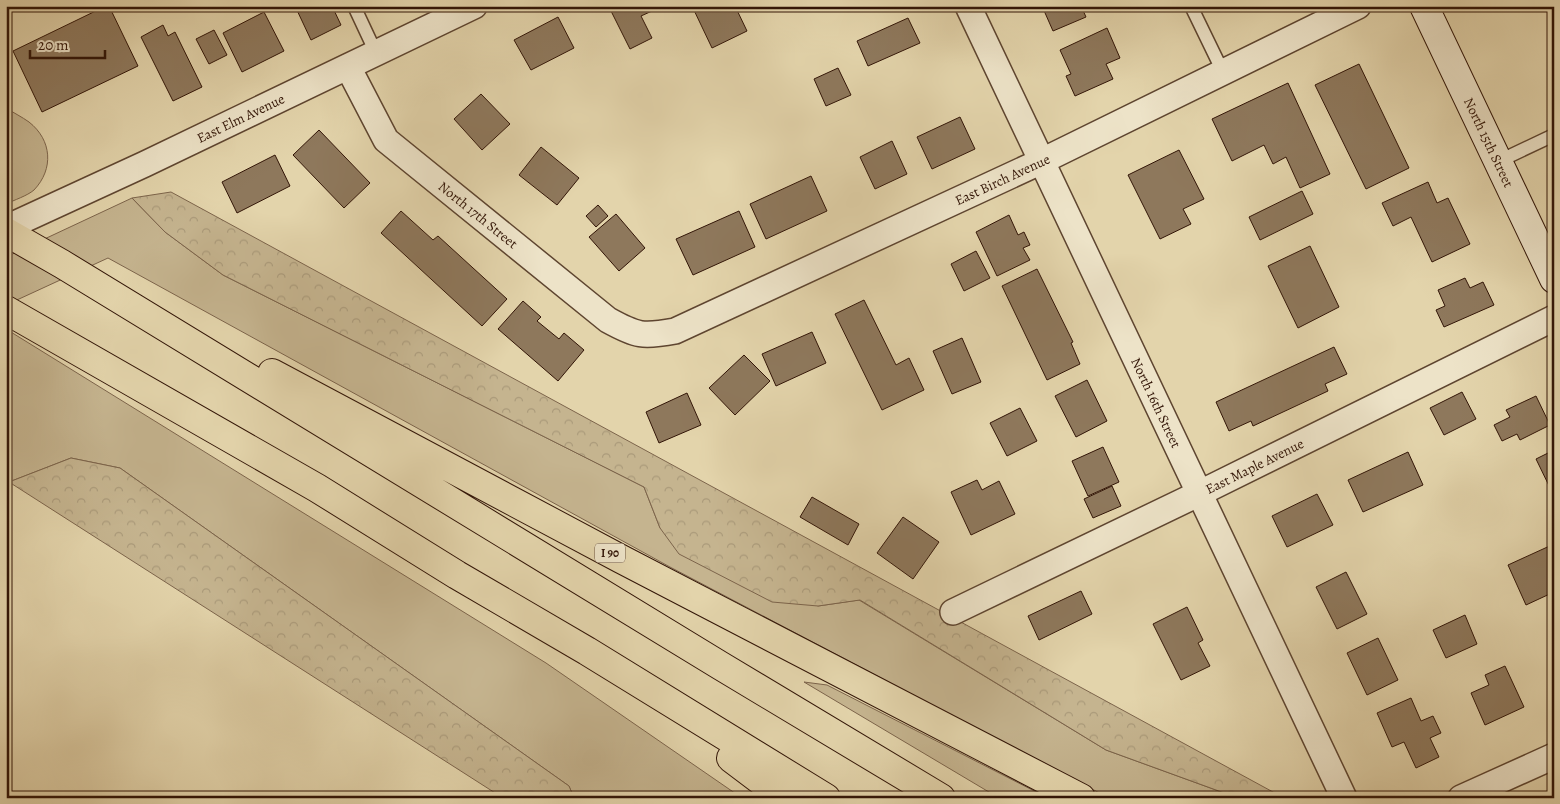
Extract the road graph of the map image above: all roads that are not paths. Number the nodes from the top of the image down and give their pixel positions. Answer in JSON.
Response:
{"nodes":[{"id":1,"x":354,"y":6,"type":"edge"},
{"id":2,"x":474,"y":6,"type":"edge"},
{"id":3,"x":968,"y":6,"type":"edge"},
{"id":4,"x":1191,"y":6,"type":"edge"},
{"id":5,"x":1358,"y":6,"type":"edge"},
{"id":6,"x":1424,"y":6,"type":"edge"},
{"id":7,"x":376,"y":53,"type":"junction"},
{"id":8,"x":348,"y":67,"type":"junction"},
{"id":9,"x":1223,"y":72,"type":"junction"},
{"id":10,"x":1554,"y":135,"type":"edge"},
{"id":11,"x":1042,"y":161,"type":"junction"},
{"id":12,"x":1497,"y":162,"type":"junction"},
{"id":13,"x":6,"y":228,"type":"edge"},
{"id":14,"x":6,"y":232,"type":"edge"},
{"id":15,"x":1554,"y":279,"type":"edge"},
{"id":16,"x":138,"y":311,"type":"junction"},
{"id":17,"x":10,"y":313,"type":"edge"},
{"id":18,"x":1554,"y":318,"type":"edge"},
{"id":19,"x":640,"y":335,"type":"joint"},
{"id":20,"x":1200,"y":493,"type":"junction"},
{"id":21,"x":953,"y":612,"type":"dead end"},
{"id":22,"x":587,"y":651,"type":"junction"},
{"id":23,"x":1554,"y":756,"type":"edge"},
{"id":24,"x":784,"y":798,"type":"edge"},
{"id":25,"x":826,"y":798,"type":"edge"},
{"id":26,"x":940,"y":798,"type":"edge"},
{"id":27,"x":1081,"y":798,"type":"edge"},
{"id":28,"x":1344,"y":798,"type":"edge"},
{"id":29,"x":1461,"y":798,"type":"edge"}],
"edges":[{"from":1,"to":7,"type":"lane"},
{"from":2,"to":7,"type":"street","name":"East Elm Avenue"},
{"from":3,"to":11,"type":"street","name":"North 16th Street"},
{"from":4,"to":9,"type":"lane"},
{"from":5,"to":9,"type":"street","name":"East Birch Avenue"},
{"from":6,"to":12,"type":"main road","name":"North 15th Street"},
{"from":7,"to":8,"type":"street","name":"East Elm Avenue"},
{"from":8,"to":13,"type":"street","name":"East Elm Avenue"},
{"from":8,"to":19,"type":"street","name":"North 17th Street"},
{"from":9,"to":11,"type":"street","name":"East Birch Avenue"},
{"from":10,"to":12,"type":"lane"},
{"from":11,"to":19,"type":"street","name":"East Birch Avenue"},
{"from":11,"to":20,"type":"street","name":"North 16th Street"},
{"from":12,"to":15,"type":"main road","name":"North 15th Street"},
{"from":14,"to":16,"type":"highway","number":"I 90"},
{"from":16,"to":26,"type":"highway","number":"I 90"},
{"from":16,"to":27,"type":"highway","number":"I 90"},
{"from":17,"to":22,"type":"highway"},
{"from":18,"to":20,"type":"street","name":"East Maple Avenue"},
{"from":20,"to":21,"type":"street","name":"East Maple Avenue"},
{"from":20,"to":28,"type":"street","name":"North 16th Street"},
{"from":22,"to":24,"type":"highway"},
{"from":22,"to":25,"type":"highway"},
{"from":23,"to":29,"type":"street"}]}
